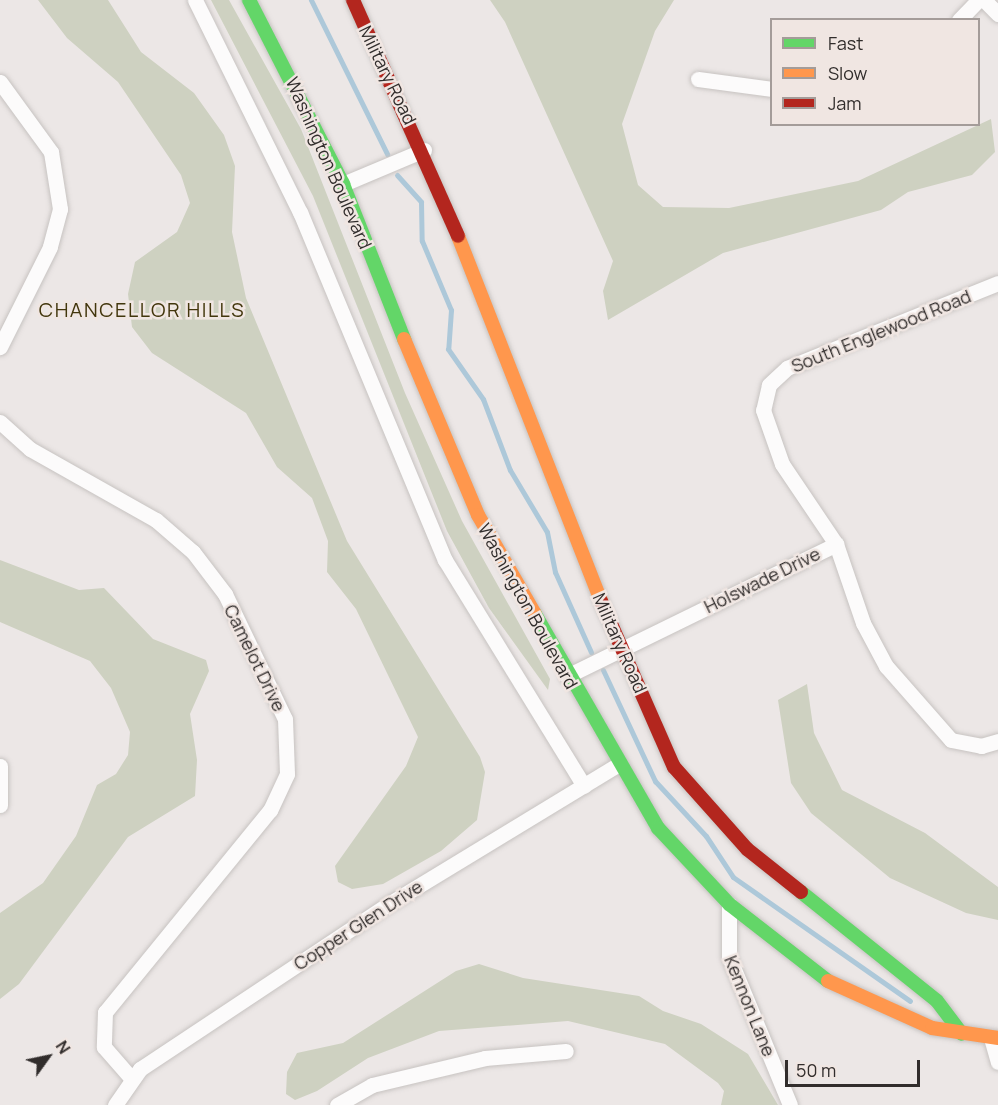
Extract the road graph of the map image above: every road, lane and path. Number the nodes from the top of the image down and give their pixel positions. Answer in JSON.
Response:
{"nodes":[{"id":1,"x":195,"y":0,"type":"edge"},
{"id":2,"x":249,"y":0,"type":"edge"},
{"id":3,"x":353,"y":0,"type":"edge"},
{"id":4,"x":978,"y":0,"type":"edge"},
{"id":5,"x":984,"y":0,"type":"edge"},
{"id":6,"x":998,"y":14,"type":"edge"},
{"id":7,"x":961,"y":18,"type":"edge"},
{"id":8,"x":698,"y":79,"type":"dead end"},
{"id":9,"x":0,"y":82,"type":"edge"},
{"id":10,"x":770,"y":89,"type":"edge"},
{"id":11,"x":424,"y":150,"type":"junction"},
{"id":12,"x":343,"y":184,"type":"junction"},
{"id":13,"x":998,"y":283,"type":"edge"},
{"id":14,"x":0,"y":348,"type":"edge"},
{"id":15,"x":0,"y":422,"type":"edge"},
{"id":16,"x":836,"y":544,"type":"junction"},
{"id":17,"x":622,"y":649,"type":"junction"},
{"id":18,"x":567,"y":676,"type":"junction"},
{"id":19,"x":998,"y":741,"type":"edge"},
{"id":20,"x":617,"y":765,"type":"junction"},
{"id":21,"x":0,"y":766,"type":"edge"},
{"id":22,"x":584,"y":786,"type":"junction"},
{"id":23,"x":0,"y":805,"type":"edge"},
{"id":24,"x":729,"y":904,"type":"junction"},
{"id":25,"x":962,"y":1034,"type":"junction"},
{"id":26,"x":994,"y":1038,"type":"edge"},
{"id":27,"x":566,"y":1051,"type":"dead end"},
{"id":28,"x":998,"y":1062,"type":"edge"},
{"id":29,"x":131,"y":1078,"type":"junction"},
{"id":30,"x":115,"y":1105,"type":"edge"},
{"id":31,"x":337,"y":1105,"type":"edge"},
{"id":32,"x":790,"y":1105,"type":"edge"}],
"edges":[{"from":1,"to":22,"type":"street"},
{"from":2,"to":12,"type":"street","name":"Washington Boulevard"},
{"from":3,"to":11,"type":"street","name":"Military Road"},
{"from":4,"to":7,"type":"street"},
{"from":5,"to":6,"type":"street"},
{"from":8,"to":10,"type":"street"},
{"from":9,"to":14,"type":"street"},
{"from":11,"to":12,"type":"street"},
{"from":11,"to":17,"type":"street","name":"Military Road"},
{"from":12,"to":18,"type":"street","name":"Washington Boulevard"},
{"from":13,"to":16,"type":"street","name":"South Englewood Road"},
{"from":15,"to":29,"type":"street","name":"Camelot Drive"},
{"from":16,"to":17,"type":"street","name":"Holswade Drive"},
{"from":16,"to":19,"type":"street","name":"Holswade Drive"},
{"from":17,"to":18,"type":"street","name":"Holswade Drive"},
{"from":17,"to":25,"type":"street","name":"Military Road"},
{"from":18,"to":20,"type":"street","name":"Washington Boulevard"},
{"from":20,"to":22,"type":"street","name":"Copper Glen Drive"},
{"from":20,"to":24,"type":"street","name":"Washington Boulevard"},
{"from":21,"to":23,"type":"street"},
{"from":22,"to":29,"type":"street","name":"Copper Glen Drive"},
{"from":24,"to":25,"type":"street","name":"Washington Boulevard"},
{"from":24,"to":32,"type":"street","name":"Kennon Lane"},
{"from":25,"to":26,"type":"street","name":"Washington Boulevard"},
{"from":26,"to":28,"type":"street"},
{"from":27,"to":31,"type":"street"},
{"from":29,"to":30,"type":"street","name":"Copper Glen Drive"}]}
